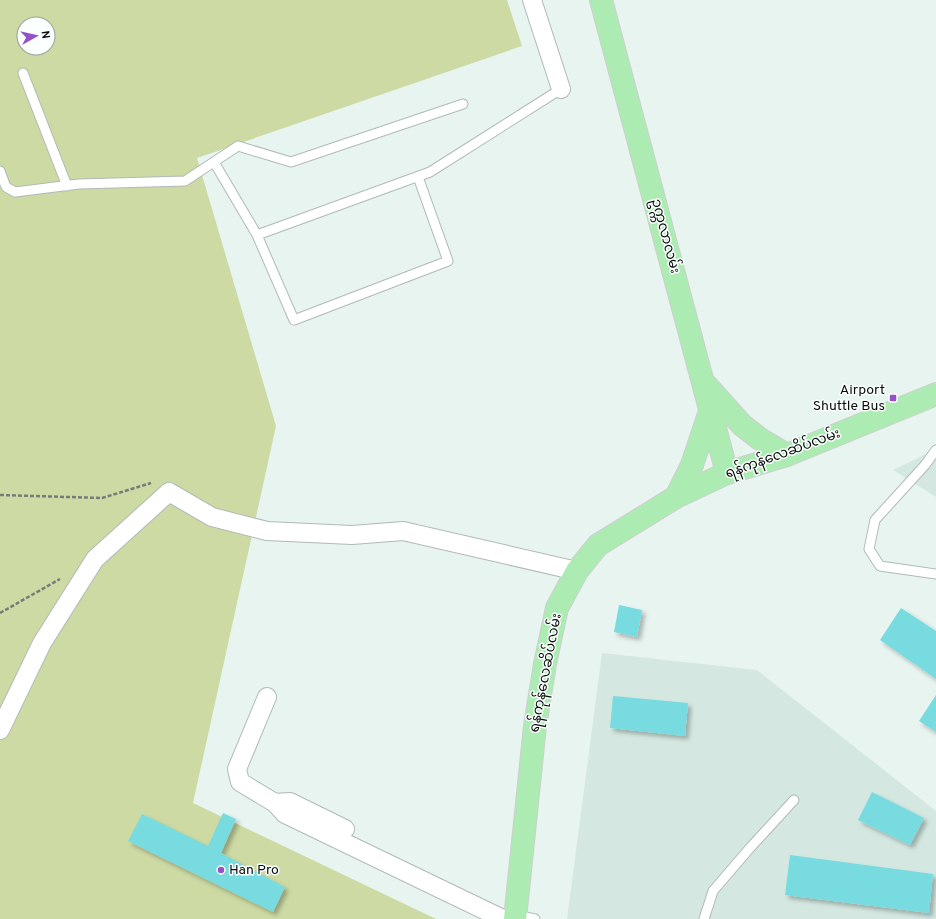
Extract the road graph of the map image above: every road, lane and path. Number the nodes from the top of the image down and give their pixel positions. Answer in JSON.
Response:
{"nodes":[{"id":1,"x":532,"y":0,"type":"edge"},
{"id":2,"x":601,"y":0,"type":"edge"},
{"id":3,"x":23,"y":73,"type":"dead end"},
{"id":4,"x":561,"y":89,"type":"joint"},
{"id":5,"x":463,"y":104,"type":"dead end"},
{"id":6,"x":214,"y":162,"type":"junction"},
{"id":7,"x":0,"y":171,"type":"edge"},
{"id":8,"x":418,"y":177,"type":"junction"},
{"id":9,"x":67,"y":186,"type":"junction"},
{"id":10,"x":257,"y":235,"type":"junction"},
{"id":11,"x":704,"y":383,"type":"junction"},
{"id":12,"x":936,"y":394,"type":"edge"},
{"id":13,"x":711,"y":408,"type":"junction"},
{"id":14,"x":936,"y":450,"type":"edge"},
{"id":15,"x":787,"y":455,"type":"junction"},
{"id":16,"x":727,"y":473,"type":"junction"},
{"id":17,"x":152,"y":482,"type":"dead end"},
{"id":18,"x":0,"y":495,"type":"edge"},
{"id":19,"x":676,"y":497,"type":"junction"},
{"id":20,"x":577,"y":571,"type":"junction"},
{"id":21,"x":936,"y":574,"type":"edge"},
{"id":22,"x":61,"y":578,"type":"dead end"},
{"id":23,"x":0,"y":613,"type":"edge"},
{"id":24,"x":267,"y":697,"type":"dead end"},
{"id":25,"x":0,"y":730,"type":"edge"},
{"id":26,"x":794,"y":800,"type":"dead end"},
{"id":27,"x":517,"y":918,"type":"edge"},
{"id":28,"x":704,"y":919,"type":"edge"}],
"edges":[{"from":1,"to":4,"type":"street"},
{"from":2,"to":11,"type":"main road","name":"ဥက္ကလာလမ်း"},
{"from":3,"to":9,"type":"lane"},
{"from":4,"to":8,"type":"lane"},
{"from":5,"to":6,"type":"lane"},
{"from":6,"to":9,"type":"lane"},
{"from":6,"to":10,"type":"lane"},
{"from":7,"to":9,"type":"lane"},
{"from":8,"to":10,"type":"lane"},
{"from":8,"to":10,"type":"lane"},
{"from":11,"to":13,"type":"main road","name":"ဥက္ကလာလမ်း"},
{"from":11,"to":15,"type":"main road"},
{"from":12,"to":15,"type":"main road","name":"ရန်ကုန်လေဆိပ်လမ်း"},
{"from":13,"to":16,"type":"main road","name":"ဥက္ကလာလမ်း"},
{"from":13,"to":19,"type":"main road"},
{"from":14,"to":21,"type":"lane"},
{"from":15,"to":16,"type":"main road","name":"ရန်ကုန်လေဆိပ်လမ်း"},
{"from":16,"to":19,"type":"main road","name":"ရန်ကုန်လေဆိပ်လမ်း"},
{"from":17,"to":18,"type":"path"},
{"from":19,"to":20,"type":"main road","name":"ရန်ကုန်လေဆိပ်လမ်း"},
{"from":20,"to":25,"type":"street"},
{"from":20,"to":27,"type":"main road","name":"ရန်ကုန်လေဆိပ်လမ်း"},
{"from":22,"to":23,"type":"path"},
{"from":24,"to":27,"type":"street"},
{"from":26,"to":28,"type":"lane"}]}
